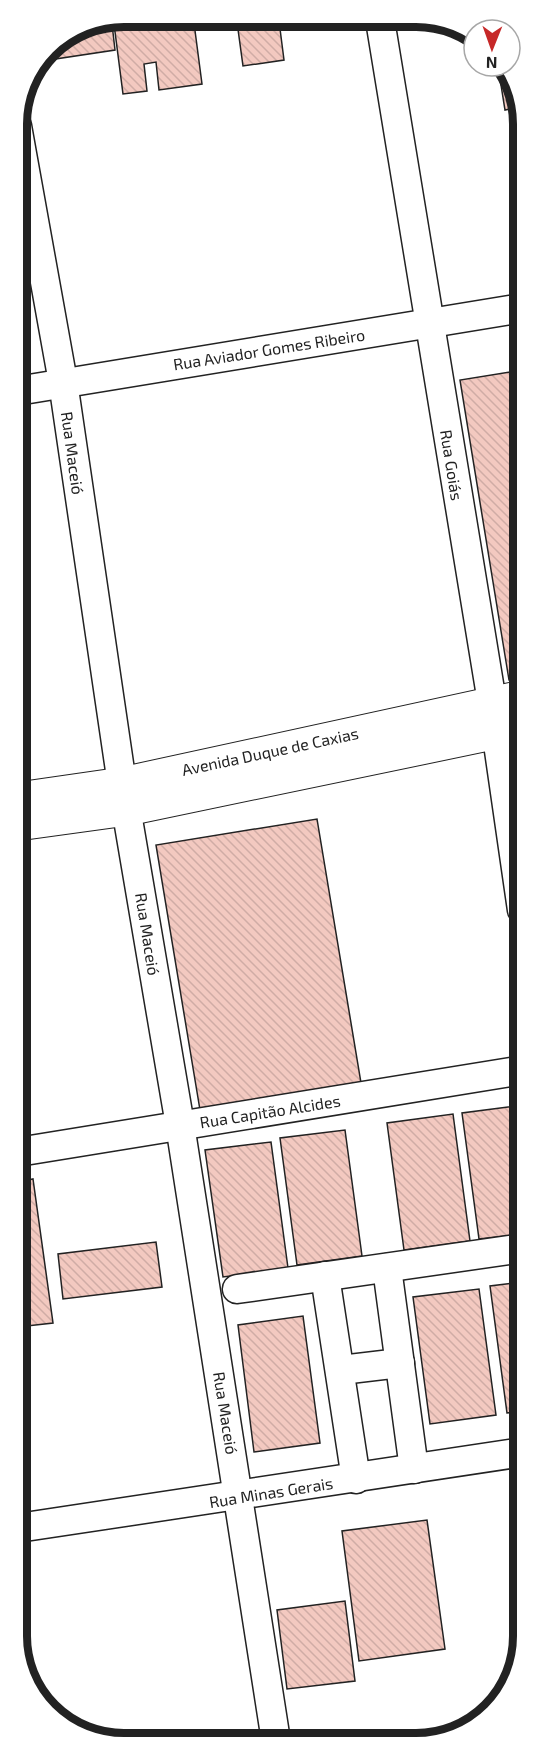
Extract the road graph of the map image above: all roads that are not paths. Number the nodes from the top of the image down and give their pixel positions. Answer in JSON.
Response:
{"nodes":[{"id":1,"x":381,"y":27,"type":"edge"},
{"id":2,"x":27,"y":182,"type":"edge"},
{"id":3,"x":513,"y":309,"type":"edge"},
{"id":4,"x":429,"y":323,"type":"junction"},
{"id":5,"x":63,"y":382,"type":"junction"},
{"id":6,"x":27,"y":389,"type":"edge"},
{"id":7,"x":508,"y":714,"type":"edge"},
{"id":8,"x":513,"y":784,"type":"edge"},
{"id":9,"x":125,"y":796,"type":"junction"},
{"id":10,"x":27,"y":799,"type":"edge"},
{"id":11,"x":27,"y":822,"type":"edge"},
{"id":12,"x":513,"y":1072,"type":"edge"},
{"id":13,"x":180,"y":1125,"type":"junction"},
{"id":14,"x":27,"y":1150,"type":"edge"},
{"id":15,"x":513,"y":1249,"type":"edge"},
{"id":16,"x":387,"y":1268,"type":"junction"},
{"id":17,"x":325,"y":1276,"type":"junction"},
{"id":18,"x":237,"y":1290,"type":"dead end"},
{"id":19,"x":400,"y":1364,"type":"junction"},
{"id":20,"x":340,"y":1370,"type":"junction"},
{"id":21,"x":513,"y":1454,"type":"edge"},
{"id":22,"x":414,"y":1469,"type":"junction"},
{"id":23,"x":356,"y":1479,"type":"junction"},
{"id":24,"x":239,"y":1497,"type":"junction"},
{"id":25,"x":27,"y":1527,"type":"edge"},
{"id":26,"x":275,"y":1733,"type":"edge"}],
"edges":[{"from":1,"to":4,"type":"street","name":"Rua Goiás"},
{"from":2,"to":5,"type":"street","name":"Rua Maceió"},
{"from":3,"to":4,"type":"street","name":"Rua Aviador Gomes Ribeiro"},
{"from":4,"to":5,"type":"street","name":"Rua Aviador Gomes Ribeiro"},
{"from":4,"to":7,"type":"street","name":"Rua Goiás"},
{"from":5,"to":6,"type":"street","name":"Rua Aviador Gomes Ribeiro"},
{"from":5,"to":9,"type":"street","name":"Rua Maceió"},
{"from":7,"to":8,"type":"street","name":"Rua Goiás"},
{"from":7,"to":9,"type":"main road","name":"Avenida Duque de Caxias"},
{"from":9,"to":10,"type":"main road","name":"Avenida Duque de Caxias"},
{"from":9,"to":11,"type":"main road","name":"Avenida Duque de Caxias"},
{"from":9,"to":13,"type":"street","name":"Rua Maceió"},
{"from":12,"to":13,"type":"street","name":"Rua Capitão Alcides"},
{"from":13,"to":14,"type":"street","name":"Rua Capitão Alcides"},
{"from":13,"to":24,"type":"street","name":"Rua Maceió"},
{"from":15,"to":16,"type":"street"},
{"from":16,"to":17,"type":"street"},
{"from":16,"to":19,"type":"street"},
{"from":17,"to":18,"type":"street"},
{"from":17,"to":20,"type":"street"},
{"from":19,"to":20,"type":"street"},
{"from":19,"to":22,"type":"street"},
{"from":20,"to":23,"type":"street"},
{"from":21,"to":22,"type":"street","name":"Rua Minas Gerais"},
{"from":22,"to":23,"type":"street","name":"Rua Minas Gerais"},
{"from":23,"to":24,"type":"street","name":"Rua Minas Gerais"},
{"from":24,"to":25,"type":"street","name":"Rua Minas Gerais"},
{"from":24,"to":26,"type":"street","name":"Rua Maceió"}]}
